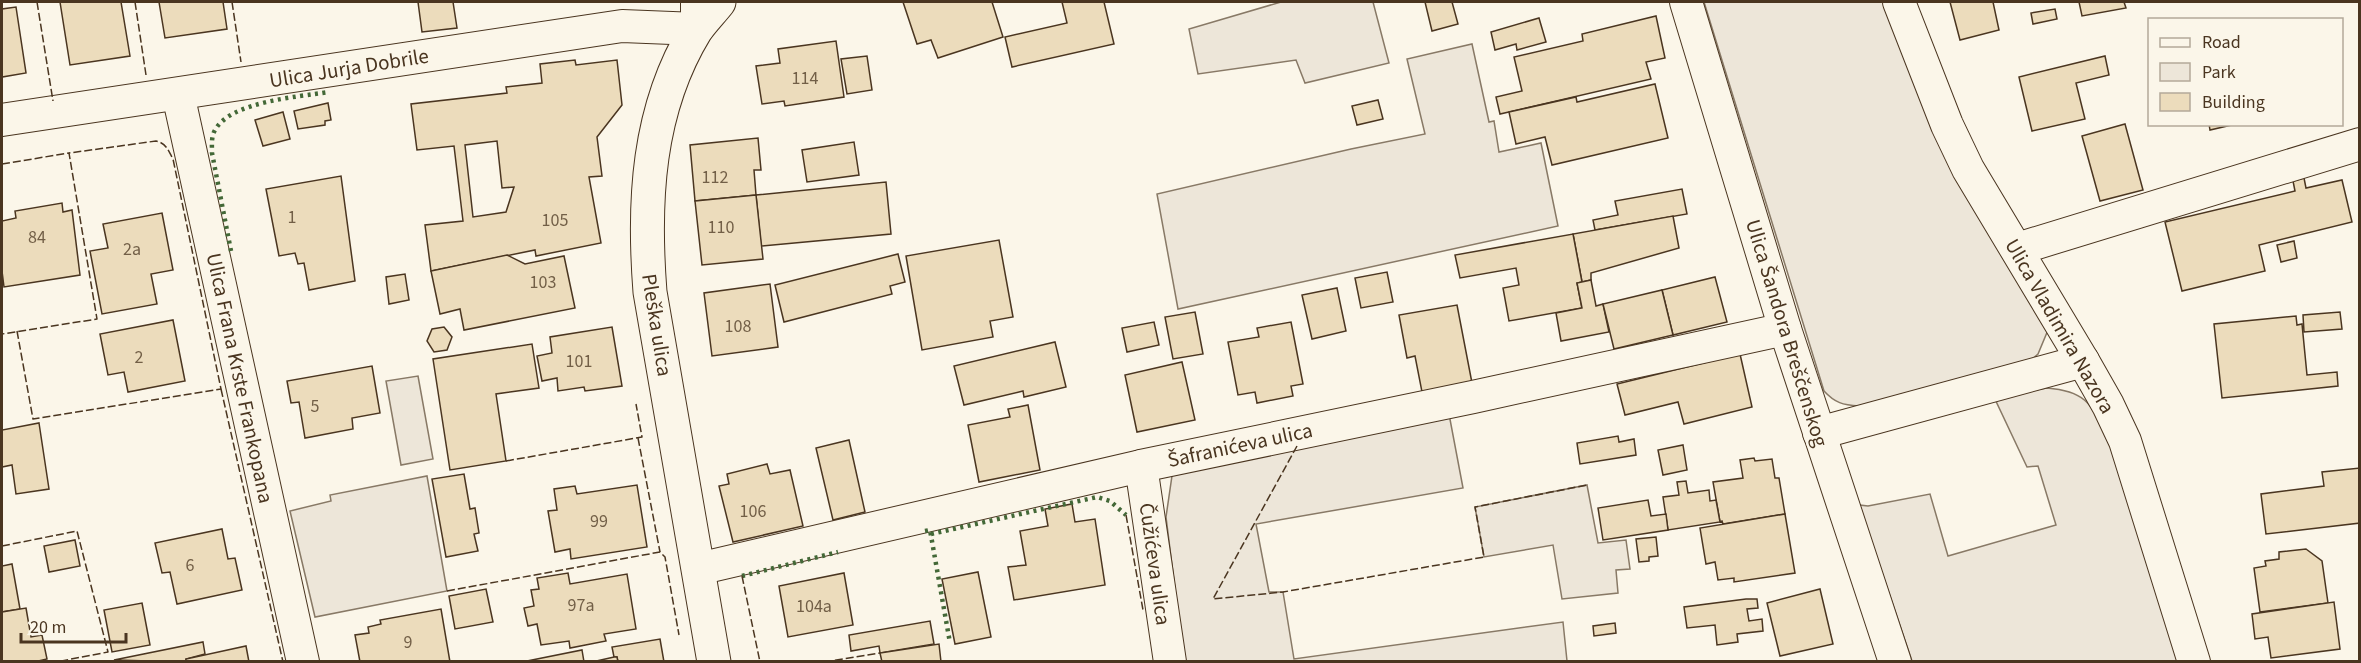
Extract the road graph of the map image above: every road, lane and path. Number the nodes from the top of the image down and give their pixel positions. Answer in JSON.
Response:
{"nodes":[{"id":1,"x":719,"y":2,"type":"edge"},
{"id":2,"x":1686,"y":2,"type":"edge"},
{"id":3,"x":1899,"y":2,"type":"edge"},
{"id":4,"x":697,"y":15,"type":"edge"},
{"id":5,"x":178,"y":94,"type":"junction"},
{"id":6,"x":2,"y":120,"type":"edge"},
{"id":7,"x":2360,"y":144,"type":"edge"},
{"id":8,"x":2017,"y":249,"type":"junction"},
{"id":9,"x":1785,"y":329,"type":"junction"},
{"id":10,"x":2083,"y":361,"type":"junction"},
{"id":11,"x":1819,"y":433,"type":"junction"},
{"id":12,"x":1141,"y":466,"type":"junction"},
{"id":13,"x":698,"y":569,"type":"junction"},
{"id":14,"x":303,"y":662,"type":"edge"},
{"id":15,"x":714,"y":662,"type":"edge"},
{"id":16,"x":1170,"y":662,"type":"edge"},
{"id":17,"x":1895,"y":662,"type":"edge"},
{"id":18,"x":2193,"y":662,"type":"edge"}],
"edges":[{"from":1,"to":4,"type":"street","name":"Pleška ulica"},
{"from":2,"to":9,"type":"street","name":"Ulica Šandora Breščenskog"},
{"from":3,"to":8,"type":"street","name":"Ulica Vladimira Nazora"},
{"from":4,"to":5,"type":"street","name":"Ulica Jurja Dobrile"},
{"from":4,"to":13,"type":"street","name":"Pleška ulica"},
{"from":5,"to":6,"type":"street","name":"Ulica Jurja Dobrile"},
{"from":5,"to":14,"type":"street","name":"Ulica Frana Krste Frankopana"},
{"from":7,"to":8,"type":"street"},
{"from":8,"to":10,"type":"street","name":"Ulica Vladimira Nazora"},
{"from":9,"to":11,"type":"street","name":"Ulica Šandora Breščenskog"},
{"from":9,"to":12,"type":"street","name":"Šafranićeva ulica"},
{"from":10,"to":11,"type":"street"},
{"from":10,"to":18,"type":"street","name":"Ulica Vladimira Nazora"},
{"from":11,"to":17,"type":"street","name":"Ulica Šandora Breščenskog"},
{"from":12,"to":13,"type":"street","name":"Šafranićeva ulica"},
{"from":12,"to":16,"type":"street","name":"Čužićeva ulica"},
{"from":13,"to":15,"type":"street","name":"Pleška ulica"}]}
